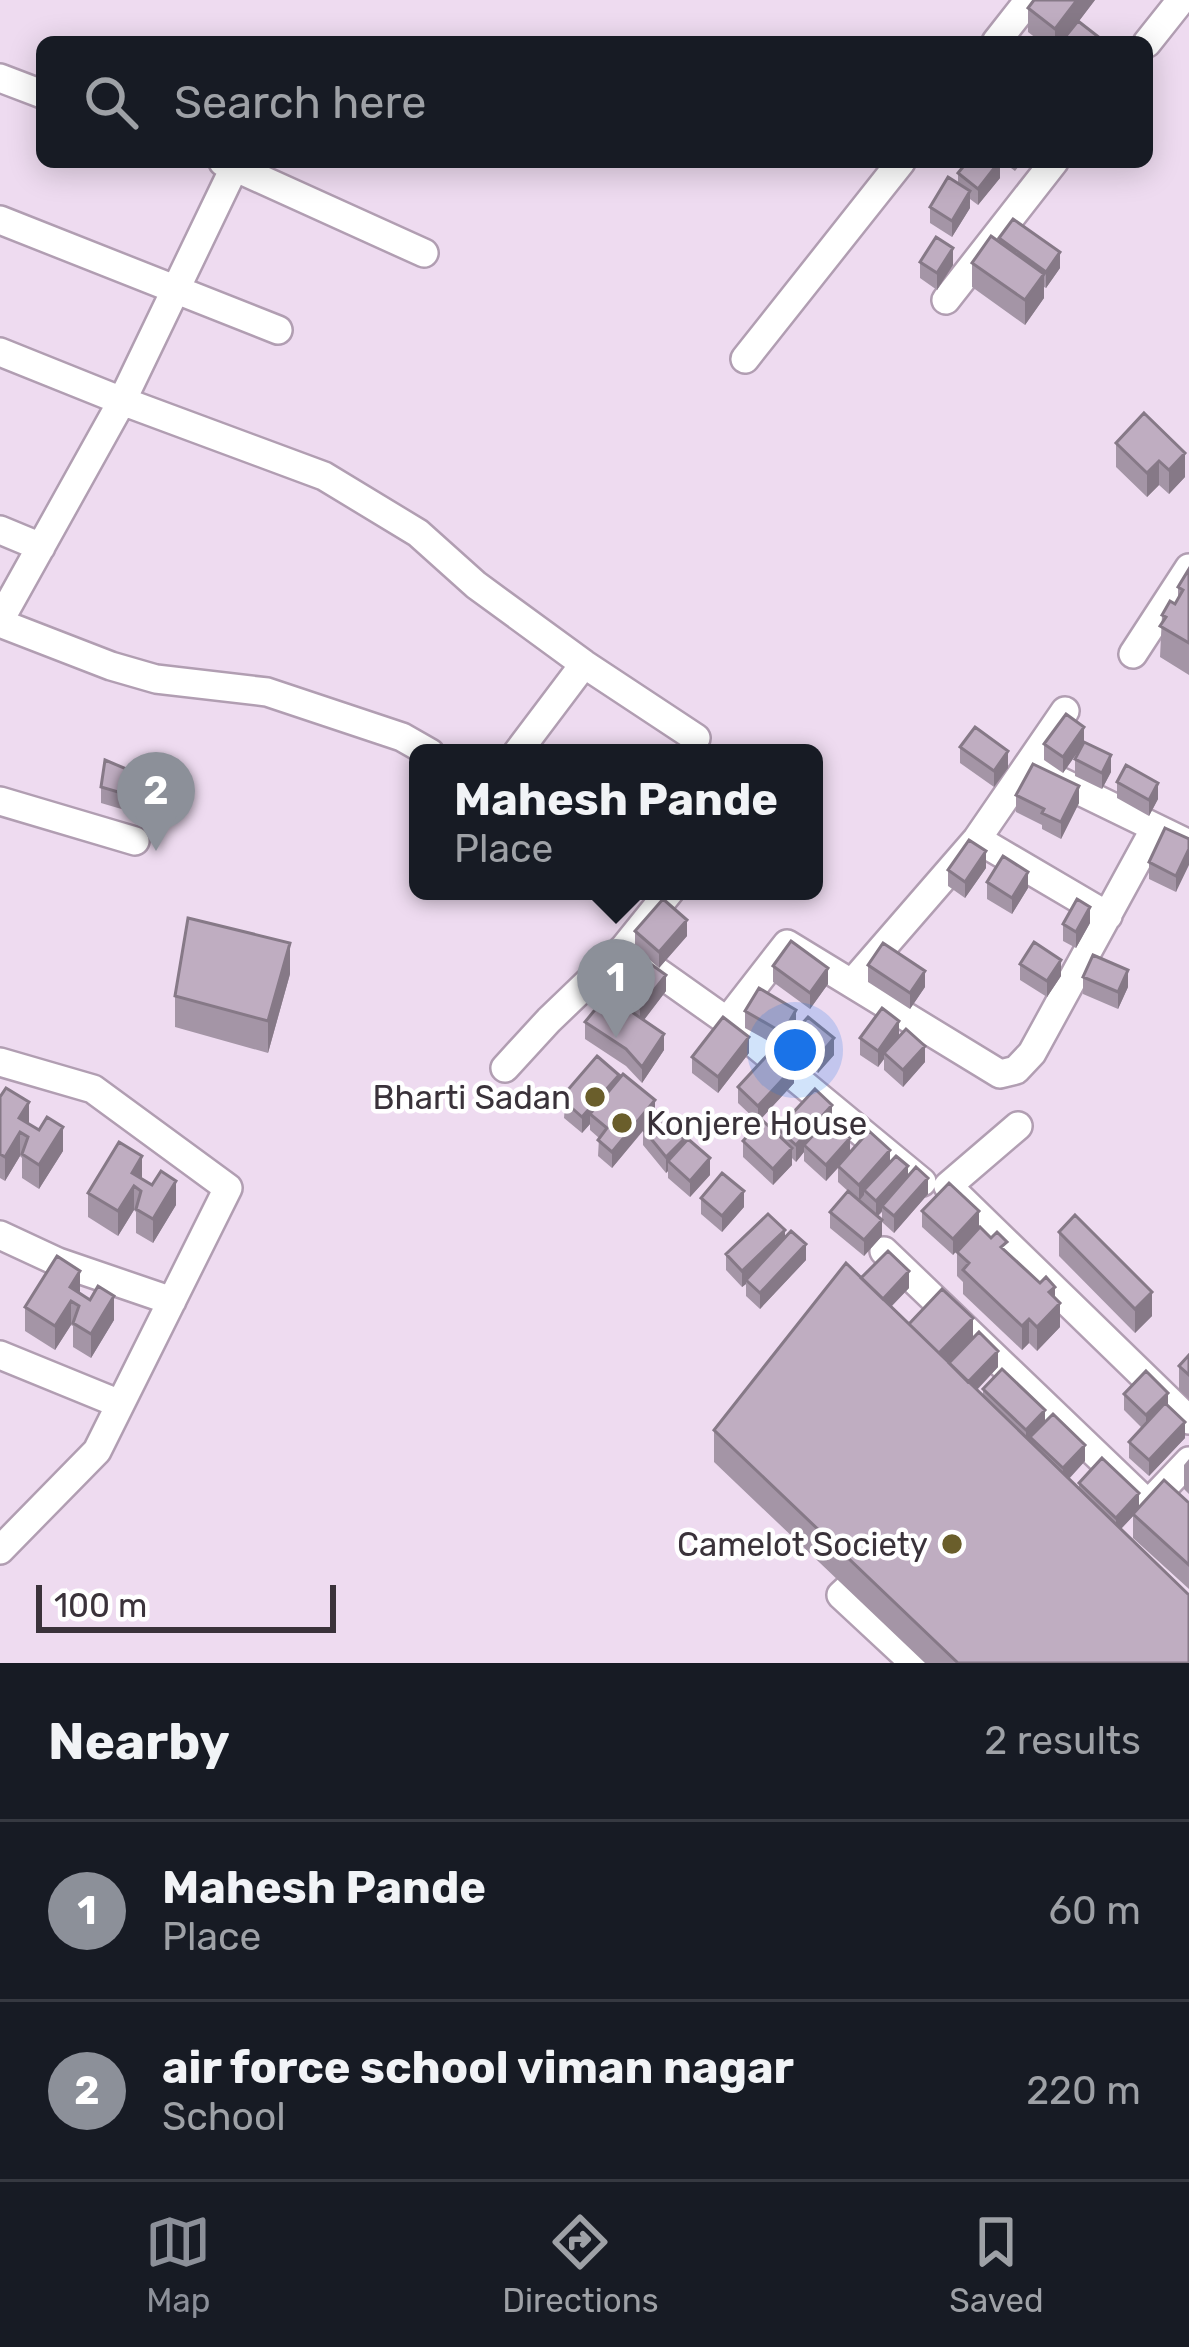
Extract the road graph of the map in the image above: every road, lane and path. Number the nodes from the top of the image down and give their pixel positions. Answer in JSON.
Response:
{"nodes":[{"id":1,"x":1029,"y":0,"type":"edge"},
{"id":2,"x":1180,"y":6,"type":"edge"},
{"id":3,"x":1001,"y":36,"type":"edge"},
{"id":4,"x":1153,"y":36,"type":"edge"},
{"id":5,"x":0,"y":78,"type":"edge"},
{"id":6,"x":36,"y":92,"type":"edge"},
{"id":7,"x":227,"y":168,"type":"edge"},
{"id":8,"x":238,"y":168,"type":"edge"},
{"id":9,"x":896,"y":168,"type":"edge"},
{"id":10,"x":1049,"y":168,"type":"edge"},
{"id":11,"x":0,"y":220,"type":"edge"},
{"id":12,"x":424,"y":254,"type":"dead end"},
{"id":13,"x":175,"y":291,"type":"junction"},
{"id":14,"x":946,"y":300,"type":"dead end"},
{"id":15,"x":278,"y":330,"type":"dead end"},
{"id":16,"x":0,"y":352,"type":"edge"},
{"id":17,"x":745,"y":358,"type":"dead end"},
{"id":18,"x":122,"y":401,"type":"junction"},
{"id":19,"x":0,"y":530,"type":"edge"},
{"id":20,"x":41,"y":547,"type":"junction"},
{"id":21,"x":1189,"y":568,"type":"edge"},
{"id":22,"x":0,"y":622,"type":"edge"},
{"id":23,"x":1133,"y":654,"type":"dead end"},
{"id":24,"x":584,"y":664,"type":"junction"},
{"id":25,"x":1065,"y":711,"type":"edge"},
{"id":26,"x":696,"y":738,"type":"dead end"},
{"id":27,"x":414,"y":744,"type":"edge"},
{"id":28,"x":524,"y":744,"type":"edge"},
{"id":29,"x":1029,"y":766,"type":"junction"},
{"id":30,"x":0,"y":801,"type":"edge"},
{"id":31,"x":1154,"y":830,"type":"junction"},
{"id":32,"x":977,"y":839,"type":"junction"},
{"id":33,"x":135,"y":841,"type":"dead end"},
{"id":34,"x":1189,"y":844,"type":"edge"},
{"id":35,"x":663,"y":900,"type":"edge"},
{"id":36,"x":1108,"y":916,"type":"junction"},
{"id":37,"x":624,"y":948,"type":"junction"},
{"id":38,"x":852,"y":983,"type":"junction"},
{"id":39,"x":727,"y":1021,"type":"junction"},
{"id":40,"x":0,"y":1062,"type":"edge"},
{"id":41,"x":505,"y":1068,"type":"dead end"},
{"id":42,"x":1018,"y":1126,"type":"dead end"},
{"id":43,"x":939,"y":1196,"type":"edge"},
{"id":44,"x":0,"y":1234,"type":"edge"},
{"id":45,"x":884,"y":1252,"type":"edge"},
{"id":46,"x":172,"y":1300,"type":"junction"},
{"id":47,"x":0,"y":1354,"type":"edge"},
{"id":48,"x":120,"y":1404,"type":"junction"},
{"id":49,"x":1189,"y":1420,"type":"edge"},
{"id":50,"x":1189,"y":1461,"type":"edge"},
{"id":51,"x":12,"y":1521,"type":"edge"},
{"id":52,"x":0,"y":1550,"type":"edge"},
{"id":53,"x":886,"y":1553,"type":"edge"},
{"id":54,"x":914,"y":1663,"type":"edge"}],
"edges":[{"from":1,"to":3,"type":"street"},
{"from":2,"to":4,"type":"street"},
{"from":5,"to":6,"type":"street"},
{"from":7,"to":13,"type":"street"},
{"from":8,"to":12,"type":"street"},
{"from":9,"to":17,"type":"street"},
{"from":10,"to":14,"type":"street"},
{"from":11,"to":13,"type":"street"},
{"from":13,"to":15,"type":"street"},
{"from":13,"to":18,"type":"street"},
{"from":16,"to":18,"type":"street"},
{"from":18,"to":20,"type":"street"},
{"from":18,"to":24,"type":"street"},
{"from":19,"to":20,"type":"street"},
{"from":20,"to":22,"type":"street"},
{"from":21,"to":23,"type":"street"},
{"from":22,"to":27,"type":"street"},
{"from":24,"to":26,"type":"street"},
{"from":24,"to":28,"type":"street"},
{"from":25,"to":29,"type":"street"},
{"from":29,"to":31,"type":"street"},
{"from":29,"to":32,"type":"street"},
{"from":30,"to":33,"type":"street"},
{"from":31,"to":34,"type":"street"},
{"from":31,"to":36,"type":"street"},
{"from":32,"to":36,"type":"street"},
{"from":32,"to":38,"type":"street"},
{"from":35,"to":37,"type":"street"},
{"from":36,"to":38,"type":"street"},
{"from":37,"to":39,"type":"street"},
{"from":37,"to":41,"type":"street"},
{"from":38,"to":39,"type":"street"},
{"from":39,"to":43,"type":"street"},
{"from":40,"to":46,"type":"street"},
{"from":42,"to":49,"type":"street"},
{"from":44,"to":46,"type":"street"},
{"from":45,"to":50,"type":"street"},
{"from":46,"to":48,"type":"street"},
{"from":47,"to":48,"type":"street"},
{"from":48,"to":51,"type":"street"},
{"from":51,"to":52,"type":"street"},
{"from":53,"to":54,"type":"street"}]}
